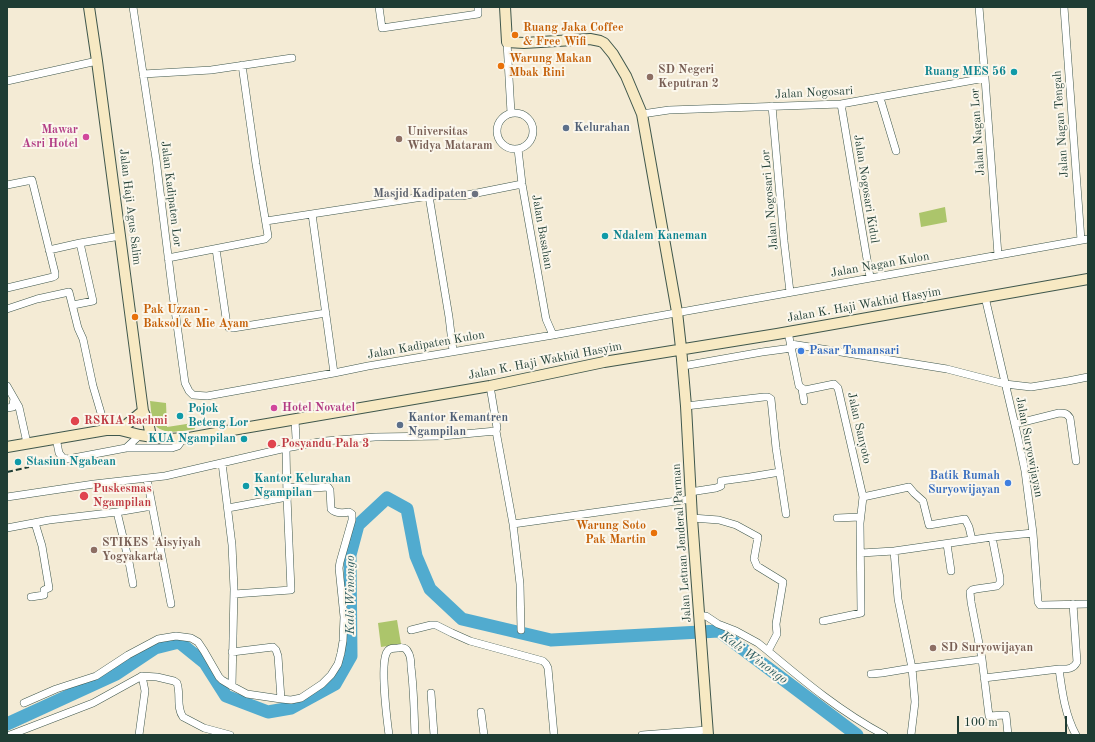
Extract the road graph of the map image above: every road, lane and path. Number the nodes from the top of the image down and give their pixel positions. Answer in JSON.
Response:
{"nodes":[{"id":1,"x":89,"y":7,"type":"edge"},
{"id":2,"x":133,"y":7,"type":"edge"},
{"id":3,"x":379,"y":7,"type":"edge"},
{"id":4,"x":478,"y":7,"type":"edge"},
{"id":5,"x":505,"y":7,"type":"edge"},
{"id":6,"x":979,"y":7,"type":"edge"},
{"id":7,"x":1064,"y":7,"type":"edge"},
{"id":8,"x":507,"y":42,"type":"junction"},
{"id":9,"x":292,"y":58,"type":"dead end"},
{"id":10,"x":97,"y":61,"type":"junction"},
{"id":11,"x":242,"y":65,"type":"junction"},
{"id":12,"x":143,"y":74,"type":"junction"},
{"id":13,"x":985,"y":78,"type":"junction"},
{"id":14,"x":7,"y":81,"type":"edge"},
{"id":15,"x":880,"y":98,"type":"junction"},
{"id":16,"x":841,"y":104,"type":"junction"},
{"id":17,"x":772,"y":106,"type":"junction"},
{"id":18,"x":511,"y":113,"type":"junction"},
{"id":19,"x":642,"y":114,"type":"junction"},
{"id":20,"x":518,"y":149,"type":"junction"},
{"id":21,"x":896,"y":151,"type":"dead end"},
{"id":22,"x":522,"y":184,"type":"junction"},
{"id":23,"x":7,"y":185,"type":"edge"},
{"id":24,"x":429,"y":196,"type":"junction"},
{"id":25,"x":312,"y":214,"type":"junction"},
{"id":26,"x":266,"y":221,"type":"junction"},
{"id":27,"x":120,"y":236,"type":"junction"},
{"id":28,"x":1084,"y":239,"type":"edge"},
{"id":29,"x":80,"y":243,"type":"junction"},
{"id":30,"x":216,"y":249,"type":"junction"},
{"id":31,"x":49,"y":250,"type":"junction"},
{"id":32,"x":998,"y":255,"type":"junction"},
{"id":33,"x":168,"y":258,"type":"junction"},
{"id":34,"x":870,"y":277,"type":"junction"},
{"id":35,"x":1088,"y":279,"type":"edge"},
{"id":36,"x":7,"y":288,"type":"edge"},
{"id":37,"x":790,"y":292,"type":"junction"},
{"id":38,"x":985,"y":297,"type":"junction"},
{"id":39,"x":73,"y":305,"type":"junction"},
{"id":40,"x":7,"y":309,"type":"edge"},
{"id":41,"x":677,"y":312,"type":"junction"},
{"id":42,"x":326,"y":313,"type":"junction"},
{"id":43,"x":546,"y":319,"type":"junction"},
{"id":44,"x":788,"y":332,"type":"junction"},
{"id":45,"x":553,"y":335,"type":"junction"},
{"id":46,"x":542,"y":337,"type":"junction"},
{"id":47,"x":792,"y":346,"type":"junction"},
{"id":48,"x":681,"y":348,"type":"junction"},
{"id":49,"x":452,"y":351,"type":"junction"},
{"id":50,"x":683,"y":366,"type":"junction"},
{"id":51,"x":334,"y":373,"type":"junction"},
{"id":52,"x":1088,"y":377,"type":"edge"},
{"id":53,"x":185,"y":383,"type":"joint"},
{"id":54,"x":1005,"y":384,"type":"junction"},
{"id":55,"x":7,"y":386,"type":"edge"},
{"id":56,"x":490,"y":386,"type":"junction"},
{"id":57,"x":802,"y":389,"type":"junction"},
{"id":58,"x":16,"y":401,"type":"junction"},
{"id":59,"x":804,"y":401,"type":"dead end"},
{"id":60,"x":686,"y":406,"type":"junction"},
{"id":61,"x":7,"y":408,"type":"edge"},
{"id":62,"x":143,"y":411,"type":"junction"},
{"id":63,"x":295,"y":420,"type":"junction"},
{"id":64,"x":1015,"y":424,"type":"junction"},
{"id":65,"x":106,"y":430,"type":"junction"},
{"id":66,"x":120,"y":430,"type":"junction"},
{"id":67,"x":496,"y":431,"type":"junction"},
{"id":68,"x":140,"y":435,"type":"junction"},
{"id":69,"x":151,"y":436,"type":"junction"},
{"id":70,"x":56,"y":438,"type":"junction"},
{"id":71,"x":183,"y":439,"type":"junction"},
{"id":72,"x":27,"y":443,"type":"junction"},
{"id":73,"x":295,"y":446,"type":"junction"},
{"id":74,"x":7,"y":447,"type":"edge"},
{"id":75,"x":126,"y":448,"type":"junction"},
{"id":76,"x":286,"y":448,"type":"junction"},
{"id":77,"x":1076,"y":461,"type":"dead end"},
{"id":78,"x":222,"y":463,"type":"junction"},
{"id":79,"x":780,"y":472,"type":"junction"},
{"id":80,"x":147,"y":478,"type":"junction"},
{"id":81,"x":287,"y":488,"type":"junction"},
{"id":82,"x":691,"y":495,"type":"junction"},
{"id":83,"x":7,"y":497,"type":"edge"},
{"id":84,"x":287,"y":497,"type":"junction"},
{"id":85,"x":863,"y":497,"type":"junction"},
{"id":86,"x":152,"y":506,"type":"junction"},
{"id":87,"x":228,"y":508,"type":"junction"},
{"id":88,"x":117,"y":512,"type":"junction"},
{"id":89,"x":786,"y":514,"type":"dead end"},
{"id":90,"x":860,"y":517,"type":"junction"},
{"id":91,"x":692,"y":518,"type":"junction"},
{"id":92,"x":837,"y":518,"type":"dead end"},
{"id":93,"x":35,"y":523,"type":"junction"},
{"id":94,"x":513,"y":524,"type":"junction"},
{"id":95,"x":7,"y":528,"type":"edge"},
{"id":96,"x":1033,"y":532,"type":"junction"},
{"id":97,"x":992,"y":537,"type":"junction"},
{"id":98,"x":972,"y":540,"type":"junction"},
{"id":99,"x":947,"y":544,"type":"junction"},
{"id":100,"x":894,"y":551,"type":"junction"},
{"id":101,"x":860,"y":553,"type":"junction"},
{"id":102,"x":951,"y":571,"type":"dead end"},
{"id":103,"x":133,"y":584,"type":"dead end"},
{"id":104,"x":234,"y":594,"type":"junction"},
{"id":105,"x":31,"y":597,"type":"dead end"},
{"id":106,"x":171,"y":604,"type":"dead end"},
{"id":107,"x":1073,"y":604,"type":"junction"},
{"id":108,"x":1088,"y":604,"type":"edge"},
{"id":109,"x":700,"y":617,"type":"junction"},
{"id":110,"x":823,"y":621,"type":"dead end"},
{"id":111,"x":411,"y":630,"type":"dead end"},
{"id":112,"x":521,"y":630,"type":"dead end"},
{"id":113,"x":768,"y":651,"type":"junction"},
{"id":114,"x":232,"y":652,"type":"junction"},
{"id":115,"x":982,"y":658,"type":"junction"},
{"id":116,"x":912,"y":668,"type":"junction"},
{"id":117,"x":1059,"y":669,"type":"junction"},
{"id":118,"x":871,"y":674,"type":"dead end"},
{"id":119,"x":142,"y":676,"type":"junction"},
{"id":120,"x":984,"y":678,"type":"junction"},
{"id":121,"x":232,"y":686,"type":"junction"},
{"id":122,"x":431,"y":693,"type":"dead end"},
{"id":123,"x":280,"y":699,"type":"junction"},
{"id":124,"x":24,"y":703,"type":"dead end"},
{"id":125,"x":481,"y":712,"type":"dead end"},
{"id":126,"x":707,"y":732,"type":"edge"},
{"id":127,"x":10,"y":735,"type":"edge"},
{"id":128,"x":139,"y":735,"type":"edge"},
{"id":129,"x":230,"y":735,"type":"edge"},
{"id":130,"x":389,"y":735,"type":"edge"},
{"id":131,"x":415,"y":735,"type":"edge"},
{"id":132,"x":434,"y":735,"type":"edge"},
{"id":133,"x":484,"y":735,"type":"edge"},
{"id":134,"x":554,"y":735,"type":"edge"},
{"id":135,"x":642,"y":735,"type":"edge"},
{"id":136,"x":884,"y":735,"type":"edge"},
{"id":137,"x":911,"y":735,"type":"edge"},
{"id":138,"x":1008,"y":735,"type":"edge"},
{"id":139,"x":1076,"y":735,"type":"edge"}],
"edges":[{"from":1,"to":10,"type":"street","name":"Jalan Haji Agus Salim"},
{"from":2,"to":12,"type":"street","name":"Jalan Kadipaten Lor"},
{"from":3,"to":4,"type":"street"},
{"from":5,"to":8,"type":"street"},
{"from":6,"to":13,"type":"street","name":"Jalan Nagan Lor"},
{"from":7,"to":28,"type":"street","name":"Jalan Nagan Tengah"},
{"from":8,"to":18,"type":"street"},
{"from":8,"to":19,"type":"street","name":"Jalan Letnan Jenderal Parman"},
{"from":9,"to":11,"type":"street"},
{"from":10,"to":14,"type":"street"},
{"from":10,"to":27,"type":"street","name":"Jalan Haji Agus Salim"},
{"from":11,"to":12,"type":"street"},
{"from":11,"to":26,"type":"street"},
{"from":12,"to":33,"type":"street","name":"Jalan Kadipaten Lor"},
{"from":13,"to":15,"type":"street","name":"Jalan Nogosari"},
{"from":13,"to":32,"type":"street","name":"Jalan Nagan Lor"},
{"from":15,"to":16,"type":"street","name":"Jalan Nogosari"},
{"from":15,"to":21,"type":"street"},
{"from":16,"to":17,"type":"street","name":"Jalan Nogosari"},
{"from":16,"to":34,"type":"street","name":"Jalan Nogosari Kidul"},
{"from":17,"to":19,"type":"street","name":"Jalan Nogosari"},
{"from":17,"to":37,"type":"street","name":"Jalan Nogosari Lor"},
{"from":18,"to":20,"type":"street"},
{"from":18,"to":20,"type":"street"},
{"from":19,"to":41,"type":"street","name":"Jalan Letnan Jenderal Parman"},
{"from":20,"to":22,"type":"street","name":"Jalan Basahan"},
{"from":22,"to":24,"type":"street"},
{"from":22,"to":43,"type":"street","name":"Jalan Basahan"},
{"from":23,"to":31,"type":"street"},
{"from":24,"to":25,"type":"street"},
{"from":24,"to":49,"type":"street"},
{"from":25,"to":26,"type":"street"},
{"from":25,"to":42,"type":"street"},
{"from":26,"to":30,"type":"street"},
{"from":27,"to":29,"type":"street"},
{"from":27,"to":62,"type":"street","name":"Jalan Haji Agus Salim"},
{"from":28,"to":32,"type":"street","name":"Jalan Nagan Kulon"},
{"from":29,"to":31,"type":"street"},
{"from":29,"to":39,"type":"street"},
{"from":30,"to":33,"type":"street"},
{"from":30,"to":42,"type":"street"},
{"from":31,"to":36,"type":"street"},
{"from":32,"to":34,"type":"street","name":"Jalan Nagan Kulon"},
{"from":33,"to":53,"type":"street","name":"Jalan Kadipaten Lor"},
{"from":34,"to":37,"type":"street","name":"Jalan Nagan Kulon"},
{"from":35,"to":38,"type":"street","name":"Jalan K. Haji Wakhid Hasyim"},
{"from":37,"to":41,"type":"street","name":"Jalan Nagan Kulon"},
{"from":38,"to":44,"type":"street","name":"Jalan K. Haji Wakhid Hasyim"},
{"from":38,"to":54,"type":"street","name":"Jalan Suryowijayan"},
{"from":39,"to":40,"type":"street"},
{"from":39,"to":65,"type":"street"},
{"from":41,"to":45,"type":"street","name":"Jalan Kadipaten Kulon"},
{"from":41,"to":48,"type":"street","name":"Jalan Letnan Jenderal Parman"},
{"from":42,"to":51,"type":"street"},
{"from":43,"to":45,"type":"street","name":"Jalan Basahan"},
{"from":43,"to":46,"type":"street","name":"Jalan Basahan"},
{"from":44,"to":47,"type":"street"},
{"from":44,"to":48,"type":"street","name":"Jalan K. Haji Wakhid Hasyim"},
{"from":45,"to":46,"type":"street","name":"Jalan Kadipaten Kulon"},
{"from":46,"to":49,"type":"street","name":"Jalan Kadipaten Kulon"},
{"from":47,"to":50,"type":"street"},
{"from":47,"to":54,"type":"street"},
{"from":47,"to":57,"type":"street"},
{"from":48,"to":50,"type":"street","name":"Jalan Letnan Jenderal Parman"},
{"from":48,"to":56,"type":"street","name":"Jalan K. Haji Wakhid Hasyim"},
{"from":49,"to":51,"type":"street","name":"Jalan Kadipaten Kulon"},
{"from":50,"to":60,"type":"street","name":"Jalan Letnan Jenderal Parman"},
{"from":51,"to":53,"type":"street","name":"Jalan Kadipaten Kulon"},
{"from":52,"to":54,"type":"street"},
{"from":54,"to":64,"type":"street","name":"Jalan Suryowijayan"},
{"from":55,"to":58,"type":"street"},
{"from":56,"to":63,"type":"street","name":"Jalan K. Haji Wakhid Hasyim"},
{"from":56,"to":67,"type":"street"},
{"from":57,"to":59,"type":"street"},
{"from":57,"to":85,"type":"street","name":"Jalan Sanyoto"},
{"from":58,"to":61,"type":"street"},
{"from":58,"to":72,"type":"street"},
{"from":60,"to":79,"type":"street"},
{"from":60,"to":82,"type":"street","name":"Jalan Letnan Jenderal Parman"},
{"from":62,"to":66,"type":"street"},
{"from":62,"to":69,"type":"street","name":"Jalan Haji Agus Salim"},
{"from":63,"to":71,"type":"street","name":"Jalan K. Haji Wakhid Hasyim"},
{"from":63,"to":73,"type":"street"},
{"from":64,"to":77,"type":"street"},
{"from":64,"to":96,"type":"street","name":"Jalan Suryowijayan"},
{"from":65,"to":66,"type":"street","name":"Jalan K. Haji Wakhid Hasyim"},
{"from":65,"to":70,"type":"street","name":"Jalan K. Haji Wakhid Hasyim"},
{"from":66,"to":68,"type":"street","name":"Jalan K. Haji Wakhid Hasyim"},
{"from":67,"to":73,"type":"street"},
{"from":67,"to":94,"type":"street"},
{"from":68,"to":69,"type":"street","name":"Jalan K. Haji Wakhid Hasyim"},
{"from":68,"to":75,"type":"street"},
{"from":69,"to":71,"type":"street","name":"Jalan K. Haji Wakhid Hasyim"},
{"from":70,"to":72,"type":"street","name":"Jalan K. Haji Wakhid Hasyim"},
{"from":70,"to":75,"type":"street"},
{"from":71,"to":75,"type":"street"},
{"from":72,"to":74,"type":"street","name":"Jalan K. Haji Wakhid Hasyim"},
{"from":73,"to":76,"type":"street"},
{"from":76,"to":78,"type":"street"},
{"from":76,"to":81,"type":"street"},
{"from":78,"to":80,"type":"street"},
{"from":78,"to":87,"type":"street"},
{"from":79,"to":82,"type":"street"},
{"from":79,"to":89,"type":"street"},
{"from":80,"to":83,"type":"street"},
{"from":80,"to":86,"type":"street"},
{"from":81,"to":84,"type":"street"},
{"from":81,"to":123,"type":"street"},
{"from":82,"to":91,"type":"street","name":"Jalan Letnan Jenderal Parman"},
{"from":82,"to":94,"type":"street"},
{"from":84,"to":87,"type":"street"},
{"from":84,"to":104,"type":"street"},
{"from":85,"to":90,"type":"street","name":"Jalan Sanyoto"},
{"from":85,"to":98,"type":"street"},
{"from":86,"to":88,"type":"street"},
{"from":86,"to":106,"type":"street"},
{"from":87,"to":104,"type":"street"},
{"from":88,"to":93,"type":"street"},
{"from":88,"to":103,"type":"street"},
{"from":90,"to":92,"type":"street"},
{"from":90,"to":101,"type":"street","name":"Jalan Sanyoto"},
{"from":91,"to":109,"type":"street","name":"Jalan Letnan Jenderal Parman"},
{"from":91,"to":113,"type":"street"},
{"from":93,"to":95,"type":"street"},
{"from":93,"to":105,"type":"street"},
{"from":94,"to":112,"type":"street"},
{"from":96,"to":97,"type":"street"},
{"from":96,"to":107,"type":"street","name":"Jalan Suryowijayan"},
{"from":97,"to":98,"type":"street"},
{"from":97,"to":115,"type":"street"},
{"from":98,"to":99,"type":"street"},
{"from":99,"to":100,"type":"street"},
{"from":99,"to":102,"type":"street"},
{"from":100,"to":101,"type":"street"},
{"from":100,"to":116,"type":"street"},
{"from":101,"to":110,"type":"street","name":"Jalan Sanyoto"},
{"from":104,"to":114,"type":"street"},
{"from":107,"to":108,"type":"street"},
{"from":107,"to":117,"type":"street"},
{"from":109,"to":113,"type":"street"},
{"from":109,"to":126,"type":"street","name":"Jalan Letnan Jenderal Parman"},
{"from":111,"to":134,"type":"street"},
{"from":113,"to":136,"type":"street"},
{"from":114,"to":121,"type":"street"},
{"from":114,"to":123,"type":"street"},
{"from":115,"to":116,"type":"street"},
{"from":115,"to":120,"type":"street"},
{"from":116,"to":118,"type":"street"},
{"from":116,"to":137,"type":"street"},
{"from":117,"to":120,"type":"street"},
{"from":117,"to":139,"type":"street"},
{"from":119,"to":127,"type":"street"},
{"from":119,"to":128,"type":"street"},
{"from":119,"to":129,"type":"street"},
{"from":120,"to":138,"type":"street"},
{"from":121,"to":123,"type":"street"},
{"from":121,"to":124,"type":"street"},
{"from":122,"to":132,"type":"street"},
{"from":125,"to":133,"type":"street"},
{"from":126,"to":135,"type":"street"},
{"from":130,"to":131,"type":"street"}]}
